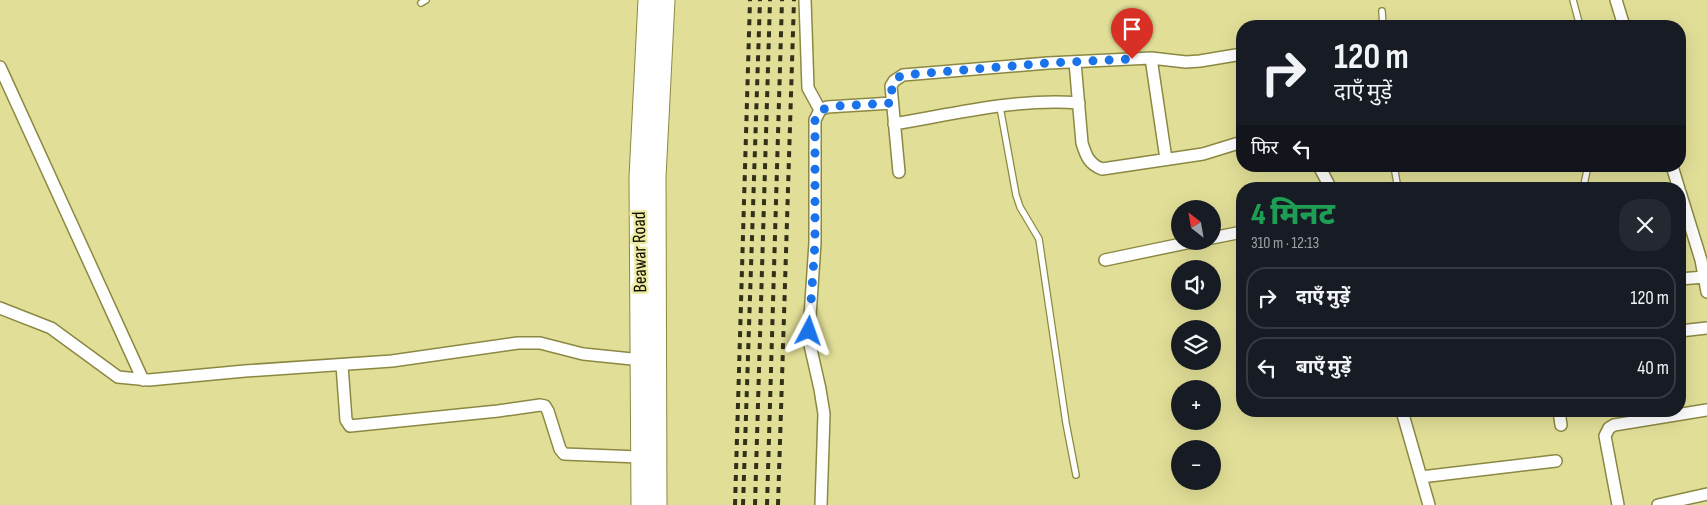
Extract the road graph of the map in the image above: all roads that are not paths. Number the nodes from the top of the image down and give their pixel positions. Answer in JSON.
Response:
{"nodes":[{"id":1,"x":648,"y":0,"type":"edge"},
{"id":2,"x":664,"y":0,"type":"edge"},
{"id":3,"x":805,"y":0,"type":"edge"},
{"id":4,"x":1573,"y":0,"type":"edge"},
{"id":5,"x":1616,"y":0,"type":"edge"},
{"id":6,"x":1382,"y":11,"type":"dead end"},
{"id":7,"x":1383,"y":20,"type":"edge"},
{"id":8,"x":1578,"y":20,"type":"edge"},
{"id":9,"x":1622,"y":20,"type":"edge"},
{"id":10,"x":1236,"y":55,"type":"edge"},
{"id":11,"x":1151,"y":58,"type":"junction"},
{"id":12,"x":1075,"y":62,"type":"junction"},
{"id":13,"x":0,"y":67,"type":"edge"},
{"id":14,"x":892,"y":103,"type":"junction"},
{"id":15,"x":1079,"y":103,"type":"junction"},
{"id":16,"x":1000,"y":107,"type":"junction"},
{"id":17,"x":820,"y":110,"type":"junction"},
{"id":18,"x":894,"y":124,"type":"junction"},
{"id":19,"x":1236,"y":144,"type":"edge"},
{"id":20,"x":1166,"y":159,"type":"junction"},
{"id":21,"x":899,"y":172,"type":"dead end"},
{"id":22,"x":1686,"y":211,"type":"edge"},
{"id":23,"x":1236,"y":233,"type":"edge"},
{"id":24,"x":1221,"y":236,"type":"edge"},
{"id":25,"x":1171,"y":246,"type":"edge"},
{"id":26,"x":1104,"y":260,"type":"dead end"},
{"id":27,"x":1704,"y":277,"type":"junction"},
{"id":28,"x":1686,"y":278,"type":"edge"},
{"id":29,"x":1707,"y":292,"type":"edge"},
{"id":30,"x":0,"y":308,"type":"edge"},
{"id":31,"x":1707,"y":328,"type":"edge"},
{"id":32,"x":1686,"y":331,"type":"edge"},
{"id":33,"x":642,"y":360,"type":"junction"},
{"id":34,"x":342,"y":365,"type":"junction"},
{"id":35,"x":143,"y":380,"type":"junction"},
{"id":36,"x":1707,"y":410,"type":"edge"},
{"id":37,"x":1686,"y":413,"type":"edge"},
{"id":38,"x":1404,"y":417,"type":"edge"},
{"id":39,"x":1560,"y":417,"type":"edge"},
{"id":40,"x":1664,"y":417,"type":"edge"},
{"id":41,"x":1561,"y":424,"type":"dead end"},
{"id":42,"x":640,"y":457,"type":"junction"},
{"id":43,"x":1556,"y":461,"type":"dead end"},
{"id":44,"x":1076,"y":475,"type":"dead end"},
{"id":45,"x":1421,"y":476,"type":"junction"},
{"id":46,"x":1707,"y":494,"type":"edge"},
{"id":47,"x":1672,"y":503,"type":"edge"},
{"id":48,"x":641,"y":505,"type":"edge"},
{"id":49,"x":657,"y":505,"type":"edge"},
{"id":50,"x":821,"y":505,"type":"edge"},
{"id":51,"x":1429,"y":505,"type":"edge"},
{"id":52,"x":1618,"y":505,"type":"edge"},
{"id":53,"x":1658,"y":505,"type":"edge"}],
"edges":[{"from":1,"to":33,"type":"main road","name":"Beawar Road"},
{"from":2,"to":49,"type":"main road","name":"Beawar Road"},
{"from":3,"to":17,"type":"street"},
{"from":4,"to":8,"type":"lane"},
{"from":5,"to":9,"type":"street"},
{"from":6,"to":7,"type":"lane"},
{"from":10,"to":11,"type":"street"},
{"from":11,"to":12,"type":"street"},
{"from":11,"to":20,"type":"street"},
{"from":12,"to":14,"type":"street"},
{"from":12,"to":15,"type":"street"},
{"from":13,"to":35,"type":"street"},
{"from":14,"to":17,"type":"street"},
{"from":14,"to":18,"type":"street"},
{"from":15,"to":16,"type":"street"},
{"from":15,"to":20,"type":"street"},
{"from":16,"to":18,"type":"street"},
{"from":16,"to":44,"type":"lane"},
{"from":17,"to":50,"type":"street"},
{"from":18,"to":21,"type":"street"},
{"from":19,"to":20,"type":"street"},
{"from":22,"to":27,"type":"street"},
{"from":23,"to":24,"type":"street"},
{"from":25,"to":26,"type":"street"},
{"from":27,"to":28,"type":"street"},
{"from":27,"to":29,"type":"street"},
{"from":30,"to":35,"type":"street"},
{"from":31,"to":32,"type":"street"},
{"from":33,"to":34,"type":"street"},
{"from":33,"to":42,"type":"main road","name":"Beawar Road"},
{"from":34,"to":35,"type":"street"},
{"from":34,"to":42,"type":"street"},
{"from":36,"to":37,"type":"street"},
{"from":38,"to":45,"type":"street"},
{"from":39,"to":41,"type":"street"},
{"from":40,"to":52,"type":"street"},
{"from":42,"to":48,"type":"main road","name":"Beawar Road"},
{"from":43,"to":45,"type":"street"},
{"from":45,"to":51,"type":"street"},
{"from":46,"to":47,"type":"street"},
{"from":47,"to":53,"type":"street"}]}
